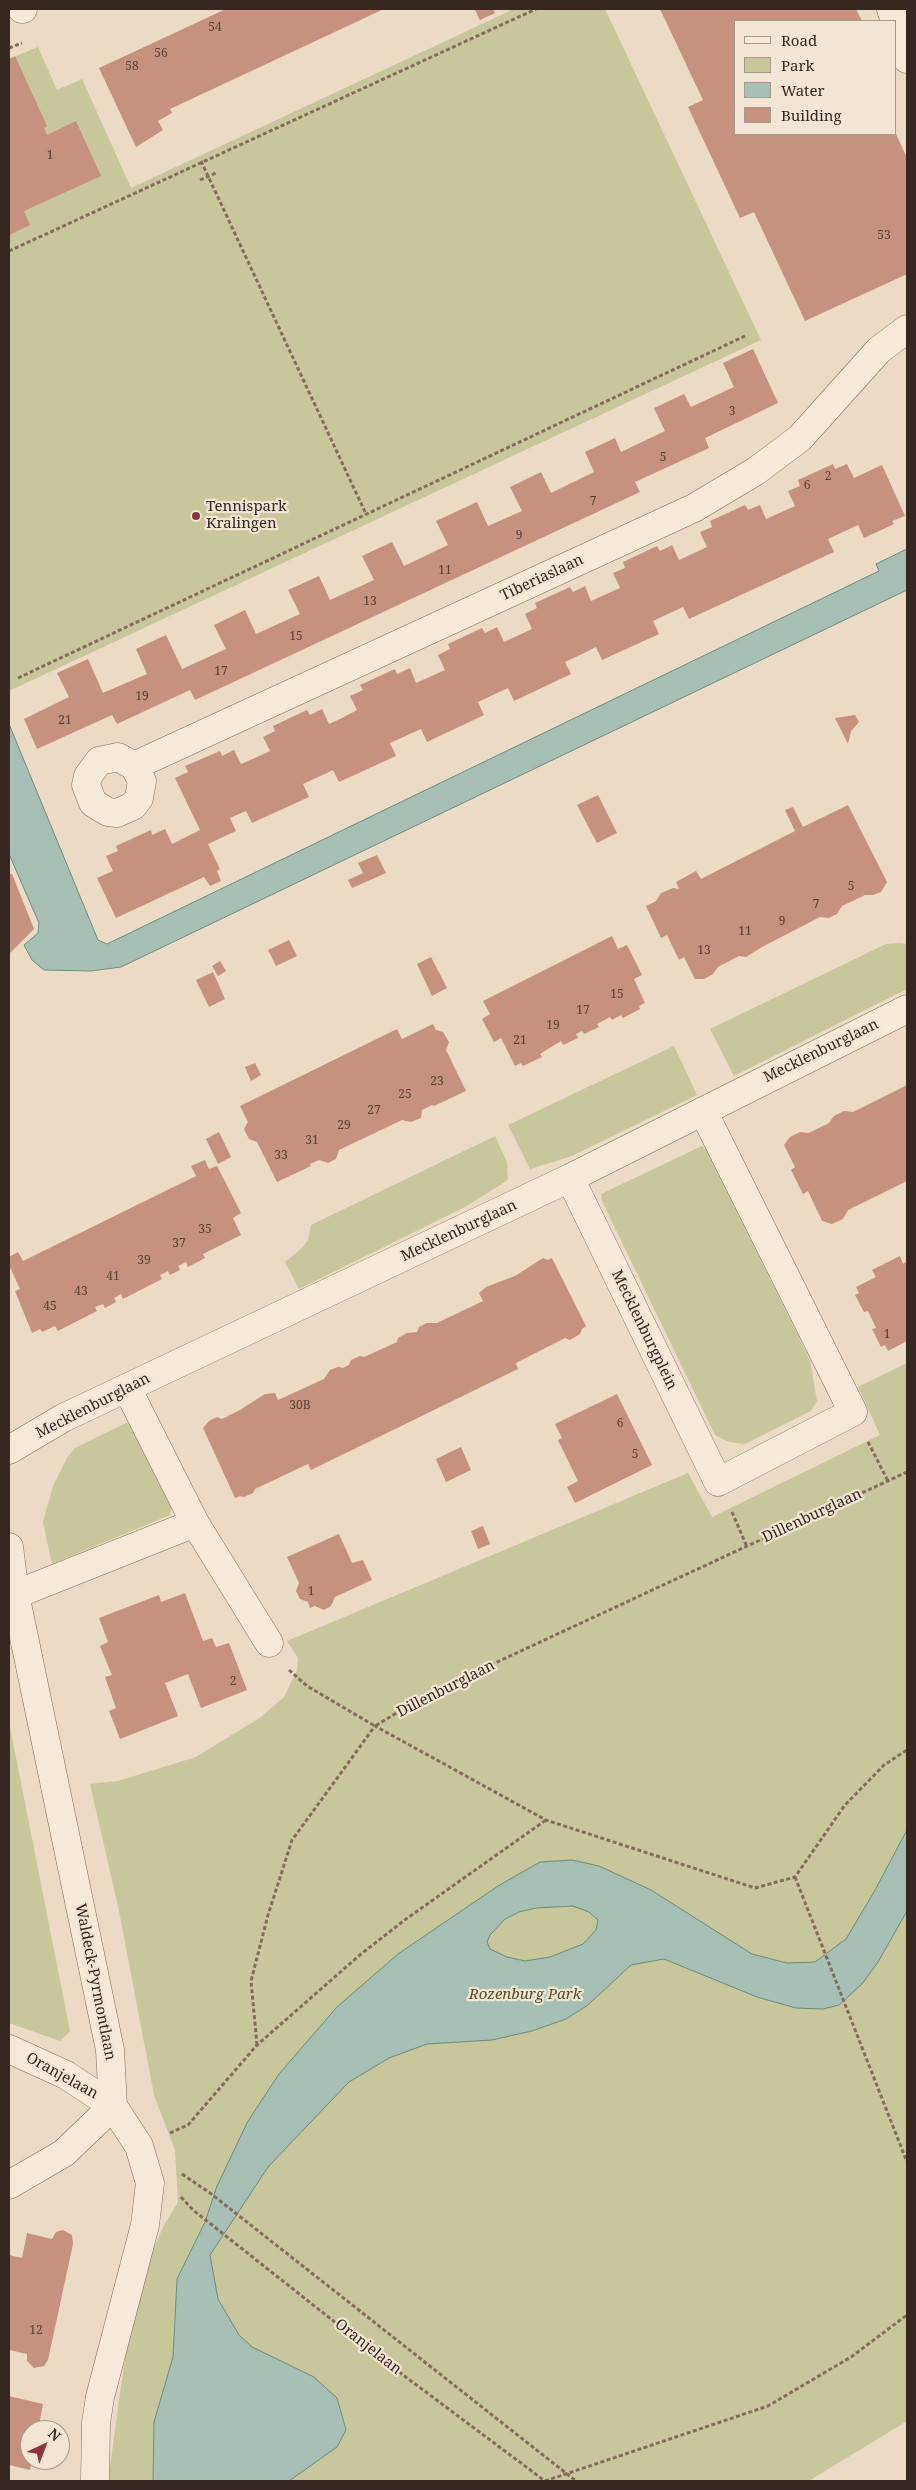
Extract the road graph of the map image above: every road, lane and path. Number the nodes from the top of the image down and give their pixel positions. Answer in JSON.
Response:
{"nodes":[{"id":1,"x":536,"y":9,"type":"edge"},
{"id":2,"x":896,"y":22,"type":"edge"},
{"id":3,"x":907,"y":59,"type":"edge"},
{"id":4,"x":201,"y":161,"type":"junction"},
{"id":5,"x":216,"y":173,"type":"dead end"},
{"id":6,"x":208,"y":176,"type":"junction"},
{"id":7,"x":200,"y":180,"type":"dead end"},
{"id":8,"x":9,"y":251,"type":"edge"},
{"id":9,"x":907,"y":329,"type":"edge"},
{"id":10,"x":744,"y":336,"type":"dead end"},
{"id":11,"x":366,"y":514,"type":"junction"},
{"id":12,"x":18,"y":678,"type":"dead end"},
{"id":13,"x":134,"y":766,"type":"dead end"},
{"id":14,"x":907,"y":1009,"type":"edge"},
{"id":15,"x":703,"y":1111,"type":"junction"},
{"id":16,"x":570,"y":1178,"type":"junction"},
{"id":17,"x":127,"y":1388,"type":"junction"},
{"id":18,"x":853,"y":1412,"type":"junction"},
{"id":19,"x":9,"y":1450,"type":"edge"},
{"id":20,"x":907,"y":1472,"type":"edge"},
{"id":21,"x":888,"y":1481,"type":"junction"},
{"id":22,"x":195,"y":1523,"type":"junction"},
{"id":23,"x":9,"y":1547,"type":"edge"},
{"id":24,"x":12,"y":1595,"type":"edge"},
{"id":25,"x":269,"y":1644,"type":"joint"},
{"id":26,"x":375,"y":1726,"type":"junction"},
{"id":27,"x":907,"y":1750,"type":"edge"},
{"id":28,"x":546,"y":1820,"type":"junction"},
{"id":29,"x":795,"y":1877,"type":"junction"},
{"id":30,"x":257,"y":2045,"type":"junction"},
{"id":31,"x":9,"y":2049,"type":"edge"},
{"id":32,"x":113,"y":2106,"type":"junction"},
{"id":33,"x":140,"y":2146,"type":"junction"},
{"id":34,"x":907,"y":2162,"type":"edge"},
{"id":35,"x":9,"y":2185,"type":"edge"},
{"id":36,"x":210,"y":2193,"type":"dead end"},
{"id":37,"x":193,"y":2210,"type":"dead end"},
{"id":38,"x":907,"y":2315,"type":"edge"},
{"id":39,"x":569,"y":2475,"type":"junction"},
{"id":40,"x":95,"y":2481,"type":"edge"},
{"id":41,"x":545,"y":2481,"type":"edge"},
{"id":42,"x":576,"y":2481,"type":"edge"}],
"edges":[{"from":1,"to":4,"type":"path"},
{"from":2,"to":3,"type":"street"},
{"from":4,"to":6,"type":"path"},
{"from":4,"to":8,"type":"path"},
{"from":5,"to":6,"type":"path"},
{"from":6,"to":7,"type":"path"},
{"from":6,"to":11,"type":"path"},
{"from":9,"to":13,"type":"street","name":"Tiberiaslaan"},
{"from":10,"to":11,"type":"path"},
{"from":11,"to":12,"type":"path"},
{"from":14,"to":15,"type":"street","name":"Mecklenburglaan"},
{"from":15,"to":16,"type":"street","name":"Mecklenburglaan"},
{"from":15,"to":18,"type":"street"},
{"from":16,"to":17,"type":"street","name":"Mecklenburglaan"},
{"from":16,"to":18,"type":"street","name":"Mecklenburgplein"},
{"from":17,"to":19,"type":"street","name":"Mecklenburglaan"},
{"from":17,"to":22,"type":"street"},
{"from":18,"to":21,"type":"path"},
{"from":20,"to":21,"type":"path","name":"Dillenburglaan"},
{"from":21,"to":26,"type":"path","name":"Dillenburglaan"},
{"from":22,"to":24,"type":"street"},
{"from":22,"to":25,"type":"street"},
{"from":23,"to":24,"type":"street"},
{"from":24,"to":32,"type":"street","name":"Waldeck-Pyrmontlaan"},
{"from":25,"to":26,"type":"path"},
{"from":26,"to":28,"type":"path"},
{"from":26,"to":30,"type":"path"},
{"from":27,"to":29,"type":"path"},
{"from":28,"to":29,"type":"path"},
{"from":28,"to":30,"type":"path"},
{"from":29,"to":34,"type":"path"},
{"from":30,"to":33,"type":"path"},
{"from":31,"to":32,"type":"street","name":"Oranjelaan"},
{"from":32,"to":33,"type":"street"},
{"from":32,"to":35,"type":"street"},
{"from":33,"to":40,"type":"street"},
{"from":36,"to":39,"type":"path"},
{"from":37,"to":41,"type":"path","name":"Oranjelaan"},
{"from":38,"to":39,"type":"path"},
{"from":39,"to":41,"type":"path"},
{"from":39,"to":42,"type":"path"}]}
